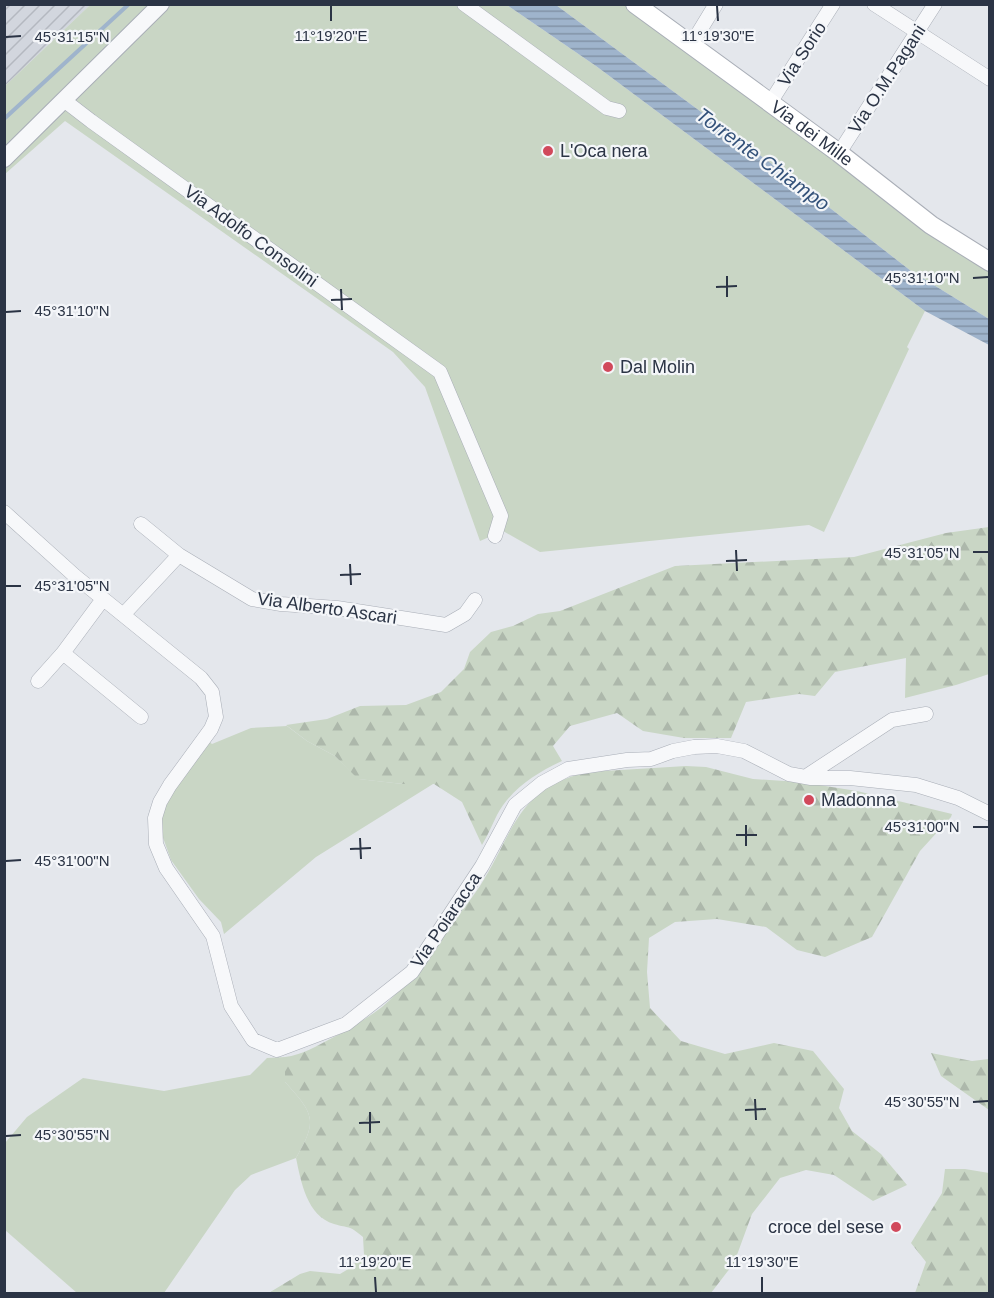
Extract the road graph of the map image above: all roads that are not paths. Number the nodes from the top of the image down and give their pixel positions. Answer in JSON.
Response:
{"nodes":[{"id":1,"x":161,"y":4,"type":"edge"},
{"id":2,"x":464,"y":4,"type":"edge"},
{"id":3,"x":635,"y":4,"type":"edge"},
{"id":4,"x":716,"y":4,"type":"edge"},
{"id":5,"x":833,"y":4,"type":"edge"},
{"id":6,"x":873,"y":4,"type":"edge"},
{"id":7,"x":935,"y":4,"type":"edge"},
{"id":8,"x":917,"y":32,"type":"junction"},
{"id":9,"x":691,"y":45,"type":"junction"},
{"id":10,"x":990,"y":79,"type":"edge"},
{"id":11,"x":65,"y":100,"type":"junction"},
{"id":12,"x":770,"y":103,"type":"junction"},
{"id":13,"x":619,"y":111,"type":"dead end"},
{"id":14,"x":839,"y":153,"type":"junction"},
{"id":15,"x":4,"y":159,"type":"edge"},
{"id":16,"x":990,"y":262,"type":"edge"},
{"id":17,"x":4,"y":512,"type":"edge"},
{"id":18,"x":141,"y":524,"type":"dead end"},
{"id":19,"x":495,"y":536,"type":"dead end"},
{"id":20,"x":179,"y":555,"type":"junction"},
{"id":21,"x":103,"y":599,"type":"junction"},
{"id":22,"x":475,"y":600,"type":"dead end"},
{"id":23,"x":123,"y":615,"type":"junction"},
{"id":24,"x":63,"y":652,"type":"junction"},
{"id":25,"x":38,"y":681,"type":"dead end"},
{"id":26,"x":926,"y":714,"type":"dead end"},
{"id":27,"x":141,"y":717,"type":"dead end"},
{"id":28,"x":805,"y":777,"type":"junction"},
{"id":29,"x":990,"y":814,"type":"edge"}],
"edges":[{"from":1,"to":11,"type":"street"},
{"from":2,"to":13,"type":"street"},
{"from":3,"to":9,"type":"main road","name":"Via dei Mille"},
{"from":4,"to":9,"type":"street"},
{"from":5,"to":12,"type":"street","name":"Via Sorio"},
{"from":6,"to":8,"type":"street"},
{"from":7,"to":8,"type":"street","name":"Via O.M.Pagani"},
{"from":8,"to":10,"type":"street"},
{"from":8,"to":14,"type":"street","name":"Via O.M.Pagani"},
{"from":9,"to":12,"type":"main road","name":"Via dei Mille"},
{"from":11,"to":15,"type":"street"},
{"from":11,"to":19,"type":"street","name":"Via Adolfo Consolini"},
{"from":12,"to":14,"type":"main road","name":"Via dei Mille"},
{"from":14,"to":16,"type":"main road","name":"Via dei Mille"},
{"from":17,"to":21,"type":"street","name":"Via Poiaracca"},
{"from":18,"to":20,"type":"street","name":"Via Alberto Ascari"},
{"from":20,"to":22,"type":"street","name":"Via Alberto Ascari"},
{"from":20,"to":23,"type":"street"},
{"from":21,"to":23,"type":"street","name":"Via Poiaracca"},
{"from":21,"to":24,"type":"street"},
{"from":23,"to":28,"type":"street","name":"Via Poiaracca"},
{"from":24,"to":25,"type":"street"},
{"from":24,"to":27,"type":"street"},
{"from":26,"to":28,"type":"street"},
{"from":28,"to":29,"type":"street","name":"Via Poiaracca"}]}
